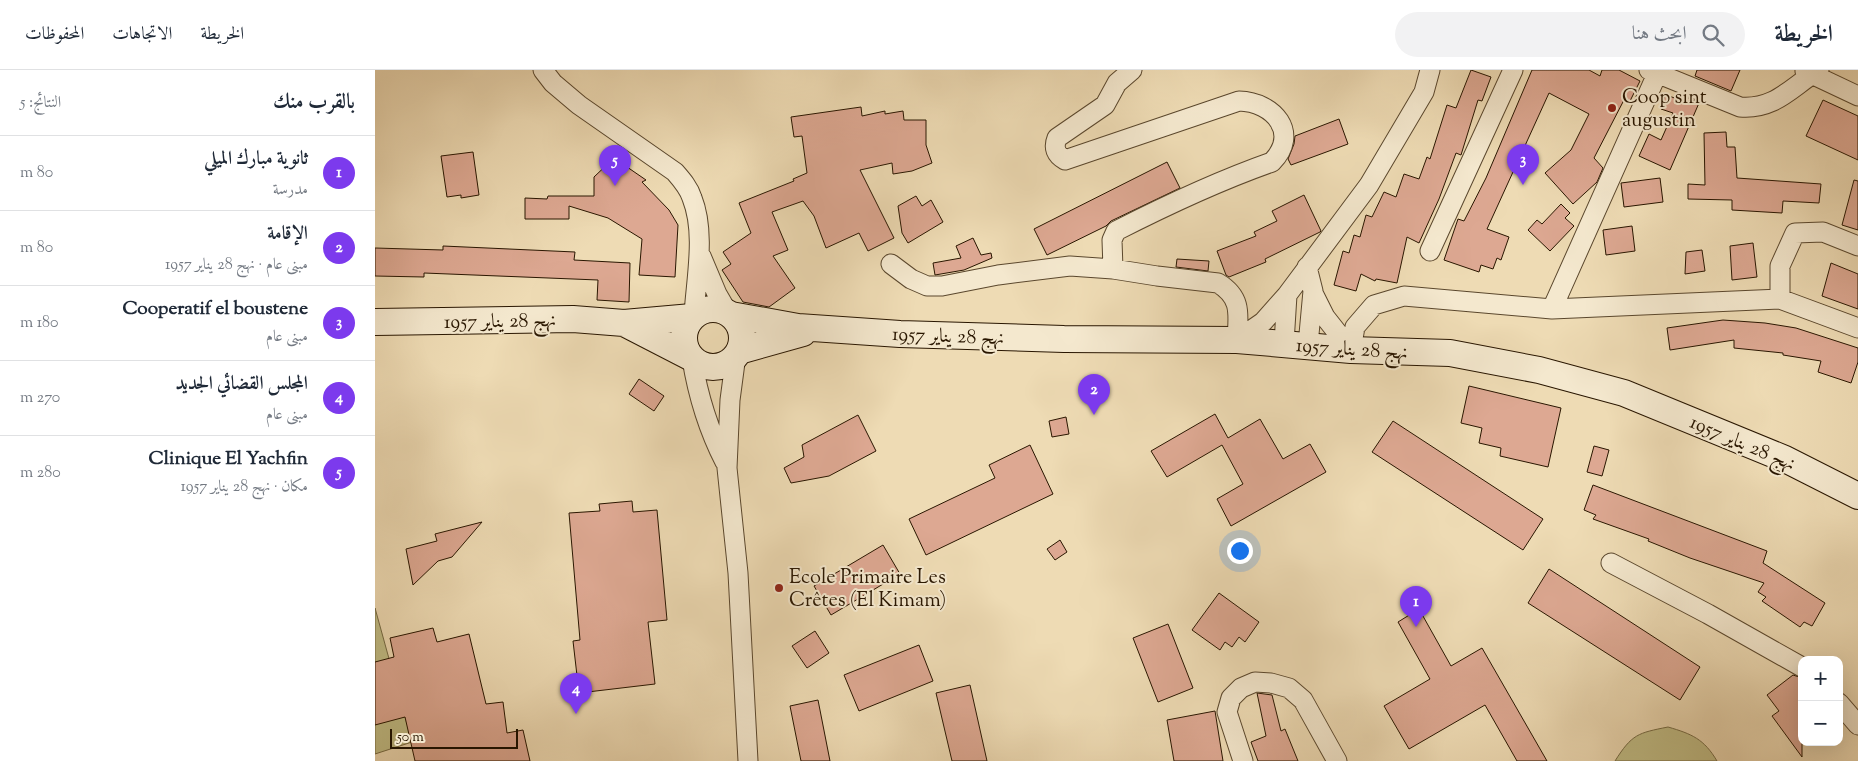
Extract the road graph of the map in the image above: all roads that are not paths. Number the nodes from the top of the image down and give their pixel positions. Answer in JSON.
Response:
{"nodes":[{"id":1,"x":543,"y":70,"type":"edge"},
{"id":2,"x":1132,"y":70,"type":"edge"},
{"id":3,"x":1430,"y":70,"type":"edge"},
{"id":4,"x":1513,"y":70,"type":"edge"},
{"id":5,"x":1811,"y":71,"type":"edge"},
{"id":6,"x":1653,"y":72,"type":"edge"},
{"id":7,"x":1858,"y":96,"type":"edge"},
{"id":8,"x":1858,"y":246,"type":"edge"},
{"id":9,"x":1429,"y":251,"type":"dead end"},
{"id":10,"x":699,"y":253,"type":"junction"},
{"id":11,"x":891,"y":264,"type":"dead end"},
{"id":12,"x":1307,"y":267,"type":"junction"},
{"id":13,"x":1113,"y":269,"type":"junction"},
{"id":14,"x":1313,"y":291,"type":"junction"},
{"id":15,"x":1287,"y":295,"type":"junction"},
{"id":16,"x":1780,"y":299,"type":"junction"},
{"id":17,"x":1552,"y":309,"type":"junction"},
{"id":18,"x":730,"y":314,"type":"junction"},
{"id":19,"x":693,"y":316,"type":"junction"},
{"id":20,"x":375,"y":322,"type":"edge"},
{"id":21,"x":624,"y":323,"type":"junction"},
{"id":22,"x":1858,"y":328,"type":"edge"},
{"id":23,"x":820,"y":329,"type":"junction"},
{"id":24,"x":1237,"y":340,"type":"junction"},
{"id":25,"x":1296,"y":344,"type":"junction"},
{"id":26,"x":1351,"y":350,"type":"junction"},
{"id":27,"x":738,"y":353,"type":"junction"},
{"id":28,"x":691,"y":358,"type":"junction"},
{"id":29,"x":727,"y":468,"type":"junction"},
{"id":30,"x":1858,"y":496,"type":"edge"},
{"id":31,"x":1611,"y":563,"type":"dead end"},
{"id":32,"x":1798,"y":665,"type":"edge"},
{"id":33,"x":1843,"y":708,"type":"edge"},
{"id":34,"x":1858,"y":725,"type":"edge"},
{"id":35,"x":748,"y":761,"type":"edge"},
{"id":36,"x":1243,"y":761,"type":"edge"},
{"id":37,"x":1337,"y":761,"type":"edge"}],
"edges":[{"from":1,"to":10,"type":"street"},
{"from":2,"to":13,"type":"street"},
{"from":3,"to":12,"type":"street"},
{"from":4,"to":9,"type":"street"},
{"from":5,"to":6,"type":"street"},
{"from":5,"to":7,"type":"street"},
{"from":6,"to":17,"type":"street"},
{"from":8,"to":16,"type":"street"},
{"from":10,"to":18,"type":"street"},
{"from":10,"to":19,"type":"street"},
{"from":11,"to":13,"type":"street"},
{"from":12,"to":14,"type":"street"},
{"from":12,"to":15,"type":"street"},
{"from":13,"to":24,"type":"street"},
{"from":14,"to":25,"type":"street"},
{"from":14,"to":26,"type":"street"},
{"from":15,"to":24,"type":"street"},
{"from":15,"to":25,"type":"street"},
{"from":16,"to":17,"type":"street"},
{"from":16,"to":22,"type":"street"},
{"from":17,"to":26,"type":"street"},
{"from":18,"to":19,"type":"street"},
{"from":18,"to":23,"type":"street","name":"نهج 28 يناير 1957"},
{"from":18,"to":27,"type":"street"},
{"from":19,"to":21,"type":"street","name":"نهج 28 يناير 1957"},
{"from":19,"to":28,"type":"street"},
{"from":20,"to":21,"type":"street","name":"نهج 28 يناير 1957"},
{"from":21,"to":28,"type":"street","name":"نهج 28 يناير 1957"},
{"from":23,"to":24,"type":"street","name":"نهج 28 يناير 1957"},
{"from":23,"to":27,"type":"street","name":"نهج 28 يناير 1957"},
{"from":24,"to":25,"type":"street","name":"نهج 28 يناير 1957"},
{"from":25,"to":26,"type":"street","name":"نهج 28 يناير 1957"},
{"from":26,"to":30,"type":"street","name":"نهج 28 يناير 1957"},
{"from":27,"to":28,"type":"street"},
{"from":27,"to":29,"type":"street"},
{"from":28,"to":29,"type":"street"},
{"from":29,"to":35,"type":"street"},
{"from":31,"to":32,"type":"street"},
{"from":33,"to":34,"type":"street"},
{"from":36,"to":37,"type":"street"}]}
